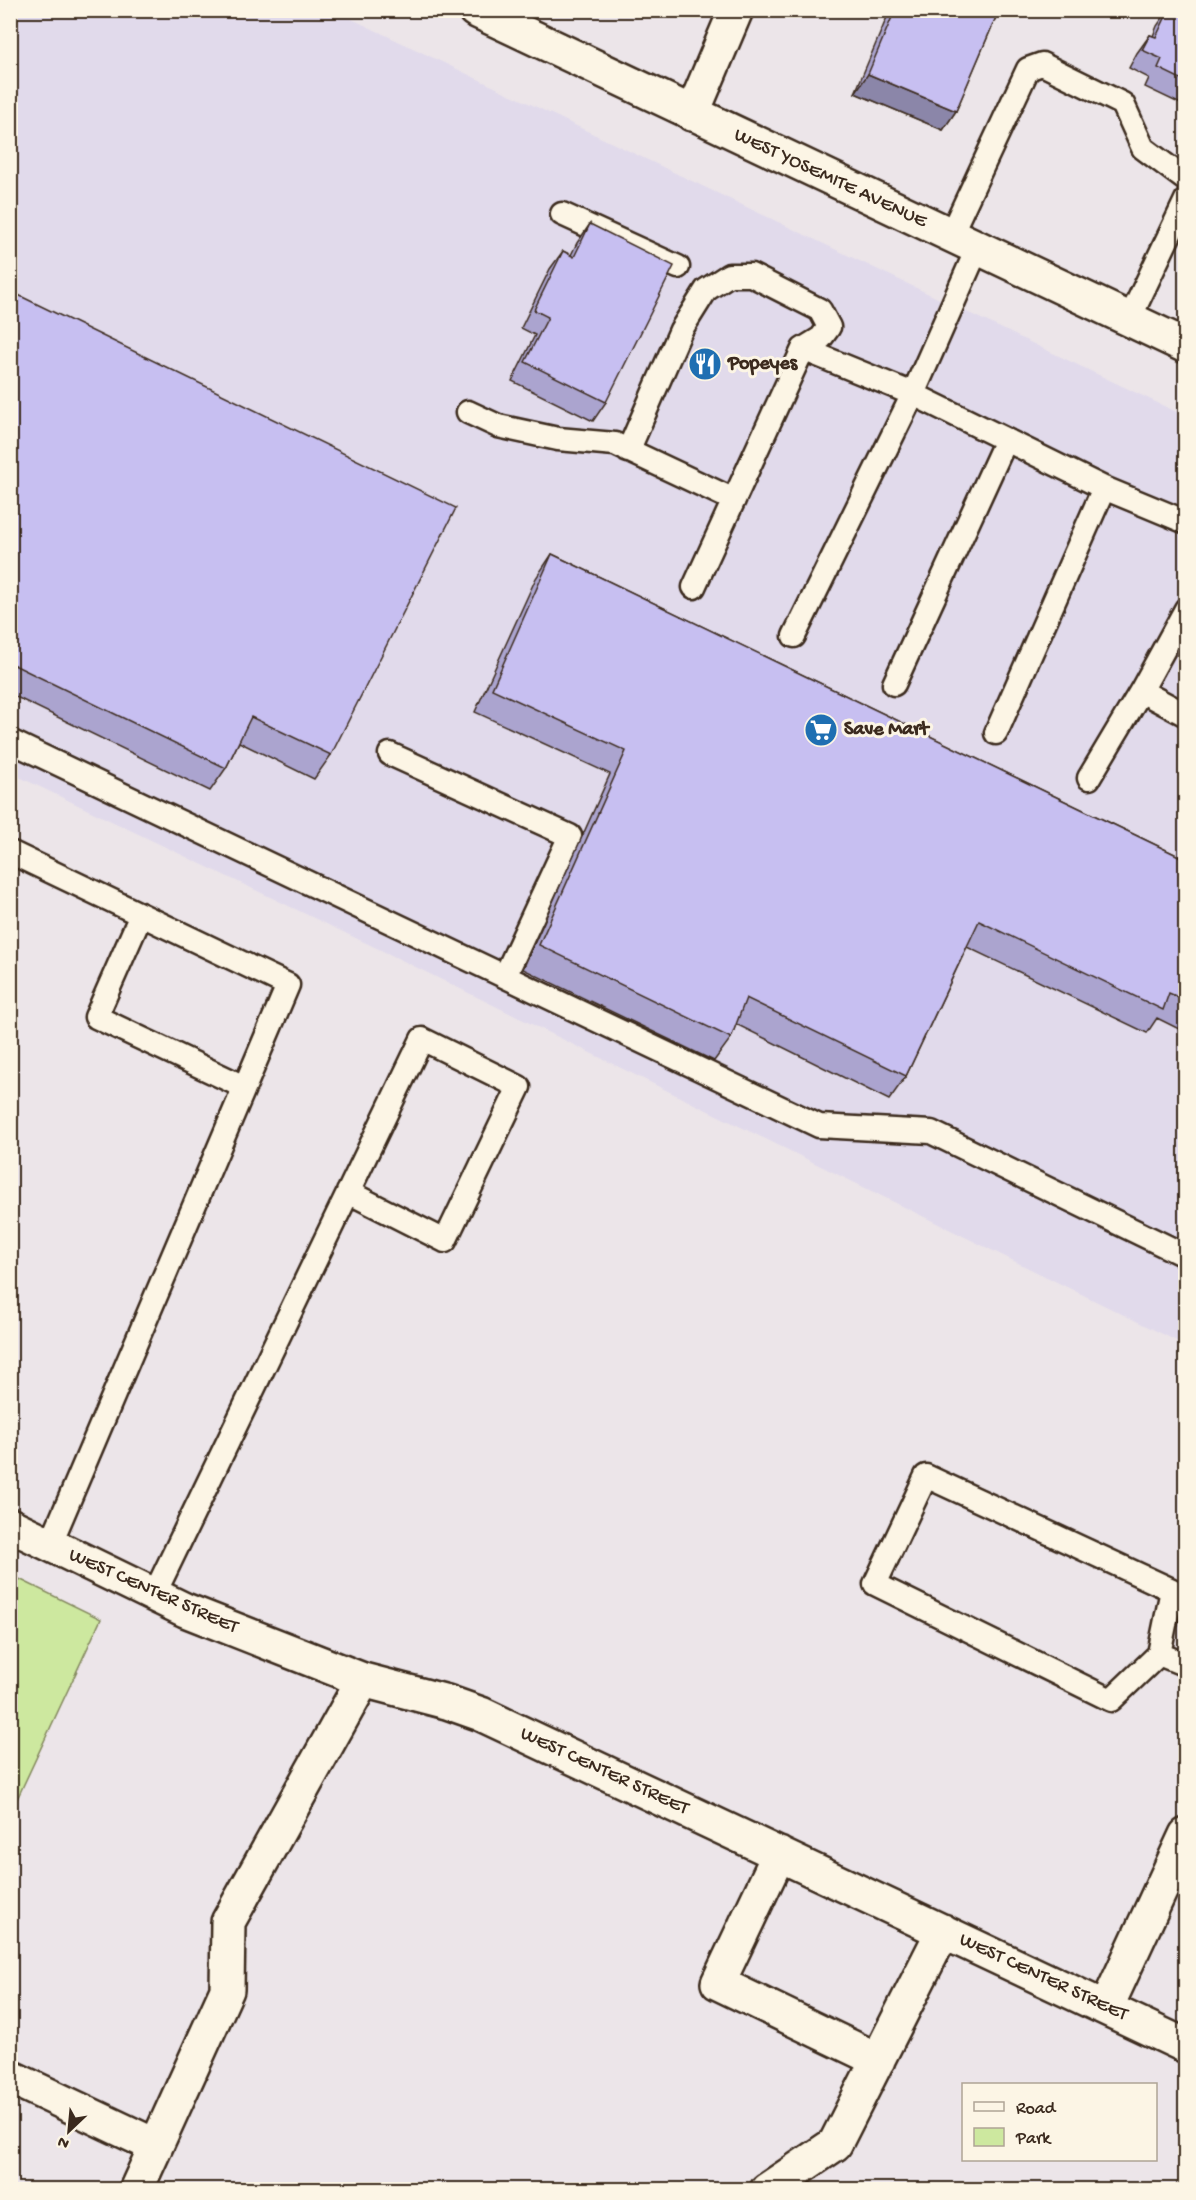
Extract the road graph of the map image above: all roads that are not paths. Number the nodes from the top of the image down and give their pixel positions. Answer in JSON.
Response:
{"nodes":[{"id":1,"x":475,"y":10,"type":"edge"},
{"id":2,"x":736,"y":10,"type":"edge"},
{"id":3,"x":692,"y":114,"type":"junction"},
{"id":4,"x":1185,"y":180,"type":"edge"},
{"id":5,"x":1185,"y":200,"type":"edge"},
{"id":6,"x":562,"y":214,"type":"dead end"},
{"id":7,"x":964,"y":242,"type":"junction"},
{"id":8,"x":678,"y":267,"type":"dead end"},
{"id":9,"x":1128,"y":320,"type":"junction"},
{"id":10,"x":1185,"y":346,"type":"edge"},
{"id":11,"x":803,"y":349,"type":"junction"},
{"id":12,"x":913,"y":393,"type":"junction"},
{"id":13,"x":468,"y":412,"type":"dead end"},
{"id":14,"x":1006,"y":440,"type":"junction"},
{"id":15,"x":628,"y":451,"type":"junction"},
{"id":16,"x":1104,"y":488,"type":"junction"},
{"id":17,"x":734,"y":500,"type":"junction"},
{"id":18,"x":1185,"y":522,"type":"edge"},
{"id":19,"x":694,"y":587,"type":"dead end"},
{"id":20,"x":1185,"y":609,"type":"edge"},
{"id":21,"x":794,"y":636,"type":"dead end"},
{"id":22,"x":894,"y":684,"type":"dead end"},
{"id":23,"x":1141,"y":691,"type":"junction"},
{"id":24,"x":1185,"y":715,"type":"edge"},
{"id":25,"x":996,"y":734,"type":"dead end"},
{"id":26,"x":10,"y":741,"type":"edge"},
{"id":27,"x":390,"y":754,"type":"dead end"},
{"id":28,"x":1089,"y":778,"type":"dead end"},
{"id":29,"x":10,"y":852,"type":"edge"},
{"id":30,"x":141,"y":915,"type":"junction"},
{"id":31,"x":505,"y":976,"type":"junction"},
{"id":32,"x":244,"y":1087,"type":"junction"},
{"id":33,"x":348,"y":1192,"type":"junction"},
{"id":34,"x":1185,"y":1256,"type":"edge"},
{"id":35,"x":10,"y":1525,"type":"edge"},
{"id":36,"x":50,"y":1545,"type":"junction"},
{"id":37,"x":154,"y":1595,"type":"junction"},
{"id":38,"x":1159,"y":1654,"type":"junction"},
{"id":39,"x":1185,"y":1665,"type":"edge"},
{"id":40,"x":363,"y":1680,"type":"junction"},
{"id":41,"x":1185,"y":1835,"type":"edge"},
{"id":42,"x":778,"y":1854,"type":"junction"},
{"id":43,"x":943,"y":1931,"type":"junction"},
{"id":44,"x":1106,"y":2008,"type":"junction"},
{"id":45,"x":1185,"y":2046,"type":"edge"},
{"id":46,"x":878,"y":2060,"type":"junction"},
{"id":47,"x":10,"y":2077,"type":"edge"},
{"id":48,"x":156,"y":2146,"type":"junction"},
{"id":49,"x":136,"y":2190,"type":"edge"},
{"id":50,"x":767,"y":2190,"type":"edge"}],
"edges":[{"from":1,"to":3,"type":"street","name":"WEST YOSEMITE AVENUE"},
{"from":2,"to":3,"type":"street"},
{"from":3,"to":7,"type":"street","name":"WEST YOSEMITE AVENUE"},
{"from":4,"to":7,"type":"lane"},
{"from":5,"to":9,"type":"lane"},
{"from":6,"to":8,"type":"lane"},
{"from":7,"to":9,"type":"street","name":"WEST YOSEMITE AVENUE"},
{"from":7,"to":12,"type":"lane"},
{"from":9,"to":10,"type":"street","name":"WEST YOSEMITE AVENUE"},
{"from":11,"to":12,"type":"lane"},
{"from":11,"to":15,"type":"lane"},
{"from":11,"to":17,"type":"lane"},
{"from":12,"to":14,"type":"lane"},
{"from":12,"to":21,"type":"lane"},
{"from":13,"to":15,"type":"lane"},
{"from":14,"to":16,"type":"lane"},
{"from":14,"to":22,"type":"lane"},
{"from":15,"to":17,"type":"lane"},
{"from":16,"to":18,"type":"lane"},
{"from":16,"to":25,"type":"lane"},
{"from":17,"to":19,"type":"lane"},
{"from":20,"to":23,"type":"lane"},
{"from":23,"to":24,"type":"lane"},
{"from":23,"to":28,"type":"lane"},
{"from":26,"to":31,"type":"lane"},
{"from":27,"to":31,"type":"lane"},
{"from":29,"to":30,"type":"lane"},
{"from":30,"to":32,"type":"lane"},
{"from":30,"to":32,"type":"lane"},
{"from":31,"to":34,"type":"lane"},
{"from":32,"to":36,"type":"lane"},
{"from":33,"to":33,"type":"lane"},
{"from":33,"to":37,"type":"lane"},
{"from":35,"to":36,"type":"street","name":"WEST CENTER STREET"},
{"from":36,"to":37,"type":"street","name":"WEST CENTER STREET"},
{"from":37,"to":40,"type":"street","name":"WEST CENTER STREET"},
{"from":38,"to":38,"type":"lane"},
{"from":38,"to":39,"type":"lane"},
{"from":40,"to":42,"type":"street","name":"WEST CENTER STREET"},
{"from":40,"to":48,"type":"street"},
{"from":41,"to":44,"type":"street"},
{"from":42,"to":43,"type":"street","name":"WEST CENTER STREET"},
{"from":42,"to":46,"type":"street"},
{"from":43,"to":44,"type":"street","name":"WEST CENTER STREET"},
{"from":43,"to":46,"type":"street"},
{"from":44,"to":45,"type":"street","name":"WEST CENTER STREET"},
{"from":46,"to":50,"type":"street"},
{"from":47,"to":48,"type":"street"},
{"from":48,"to":49,"type":"street"}]}
